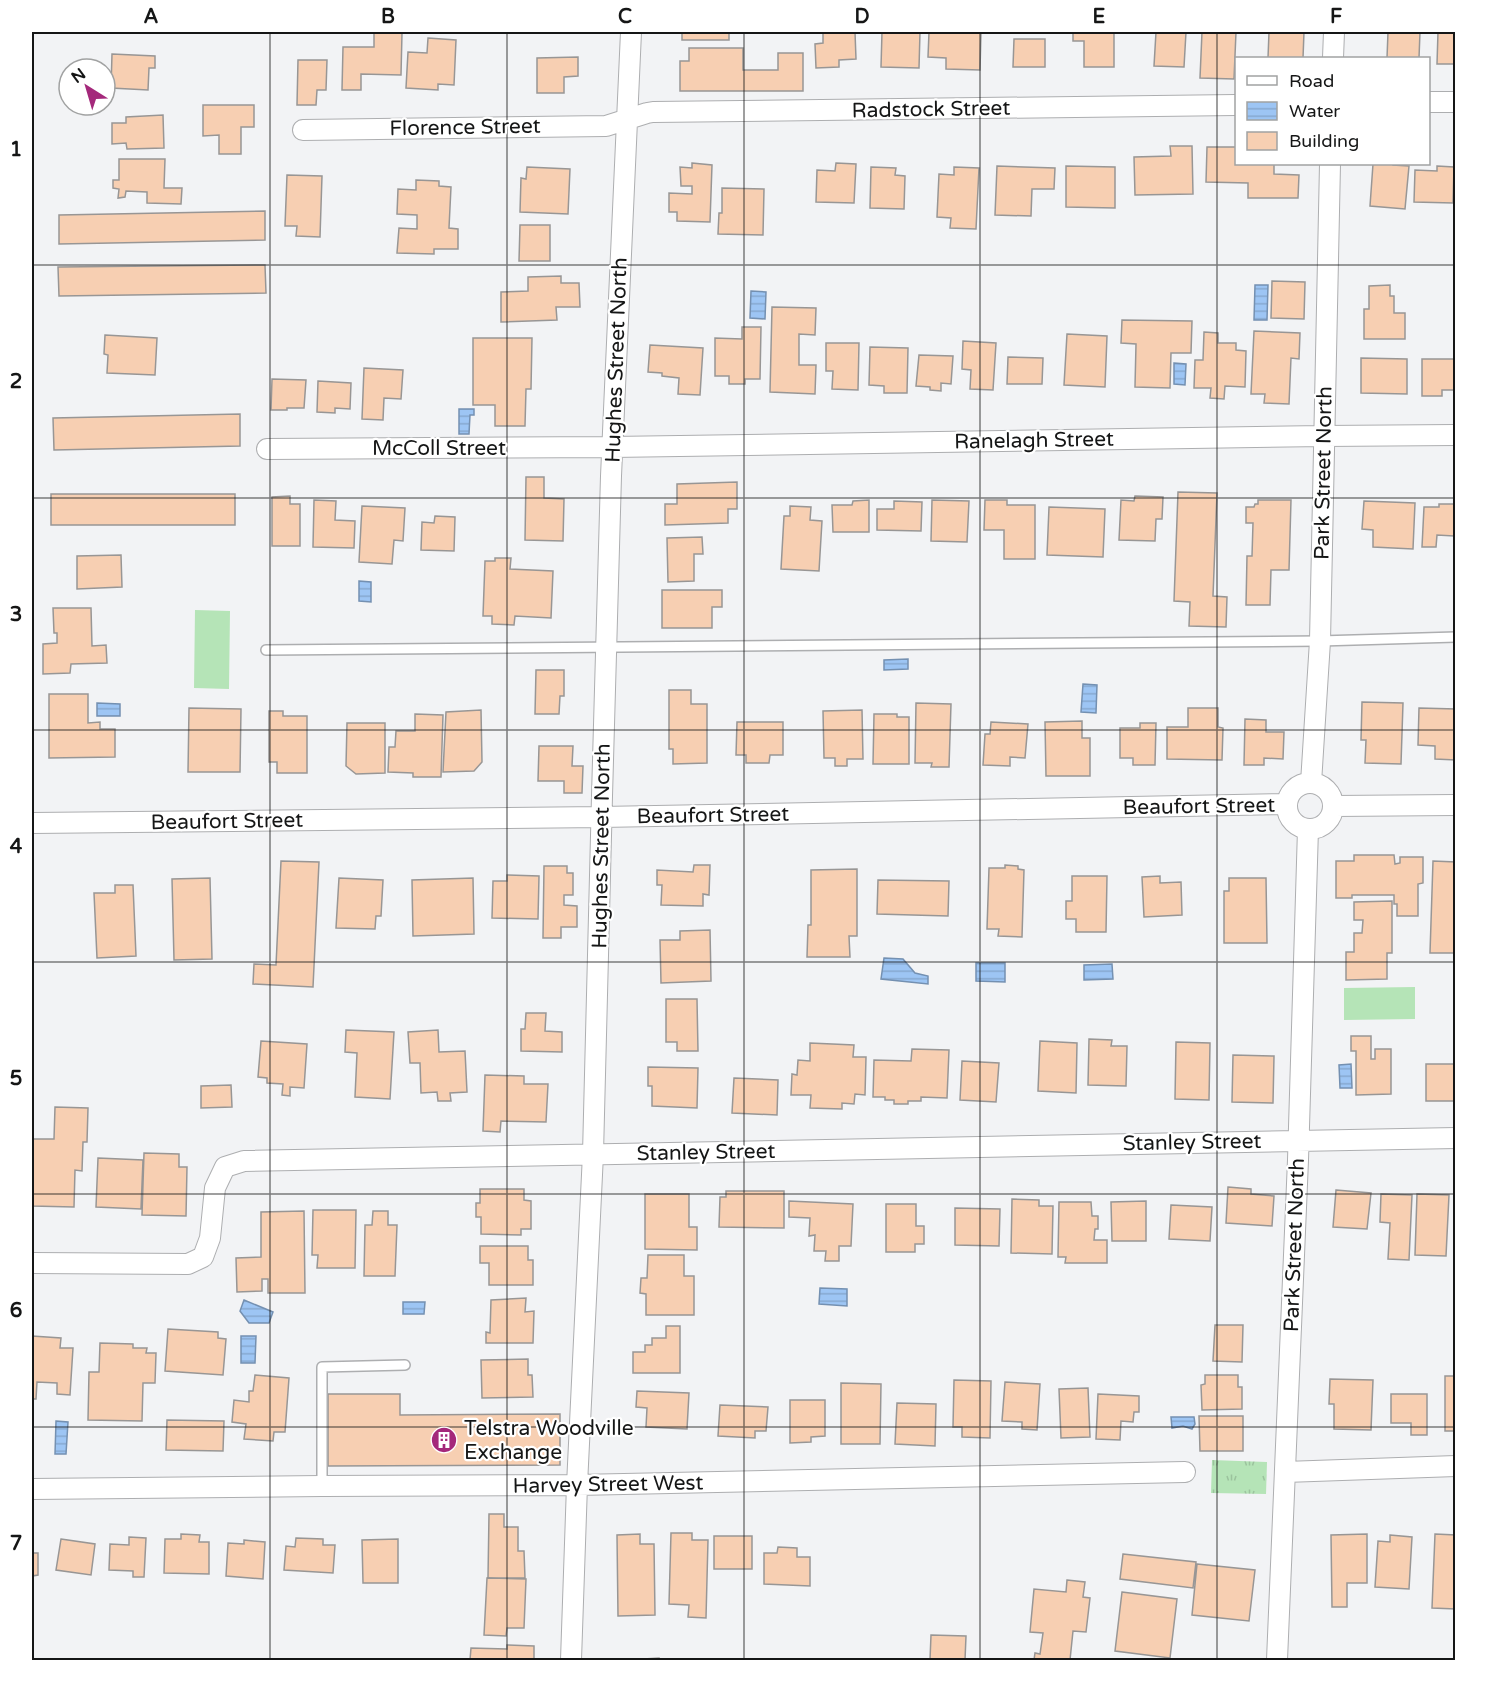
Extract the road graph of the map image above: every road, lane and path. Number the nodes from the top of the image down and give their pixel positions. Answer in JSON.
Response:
{"nodes":[{"id":1,"x":631,"y":32,"type":"edge"},
{"id":2,"x":1334,"y":32,"type":"edge"},
{"id":3,"x":1333,"y":57,"type":"edge"},
{"id":4,"x":1430,"y":102,"type":"edge"},
{"id":5,"x":1455,"y":102,"type":"edge"},
{"id":6,"x":1235,"y":105,"type":"edge"},
{"id":7,"x":627,"y":119,"type":"junction"},
{"id":8,"x":303,"y":129,"type":"dead end"},
{"id":9,"x":1330,"y":165,"type":"edge"},
{"id":10,"x":1455,"y":435,"type":"edge"},
{"id":11,"x":1323,"y":436,"type":"junction"},
{"id":12,"x":612,"y":447,"type":"junction"},
{"id":13,"x":267,"y":449,"type":"dead end"},
{"id":14,"x":1455,"y":637,"type":"edge"},
{"id":15,"x":1320,"y":641,"type":"junction"},
{"id":16,"x":606,"y":647,"type":"junction"},
{"id":17,"x":266,"y":650,"type":"dead end"},
{"id":18,"x":1311,"y":783,"type":"junction"},
{"id":19,"x":1287,"y":804,"type":"junction"},
{"id":20,"x":1455,"y":805,"type":"edge"},
{"id":21,"x":1334,"y":806,"type":"junction"},
{"id":22,"x":601,"y":817,"type":"junction"},
{"id":23,"x":32,"y":823,"type":"edge"},
{"id":24,"x":1308,"y":830,"type":"junction"},
{"id":25,"x":1455,"y":1138,"type":"edge"},
{"id":26,"x":1298,"y":1140,"type":"junction"},
{"id":27,"x":593,"y":1154,"type":"junction"},
{"id":28,"x":32,"y":1263,"type":"edge"},
{"id":29,"x":405,"y":1365,"type":"dead end"},
{"id":30,"x":1455,"y":1466,"type":"edge"},
{"id":31,"x":1185,"y":1472,"type":"dead end"},
{"id":32,"x":1285,"y":1472,"type":"junction"},
{"id":33,"x":577,"y":1485,"type":"junction"},
{"id":34,"x":322,"y":1486,"type":"junction"},
{"id":35,"x":32,"y":1489,"type":"edge"},
{"id":36,"x":571,"y":1660,"type":"edge"},
{"id":37,"x":1277,"y":1660,"type":"edge"}],
"edges":[{"from":1,"to":7,"type":"street","name":"Hughes Street North"},
{"from":2,"to":3,"type":"street"},
{"from":4,"to":5,"type":"street"},
{"from":6,"to":7,"type":"street","name":"Radstock Street"},
{"from":7,"to":8,"type":"street","name":"Florence Street"},
{"from":7,"to":12,"type":"street","name":"Hughes Street North"},
{"from":9,"to":11,"type":"street","name":"Park Street North"},
{"from":10,"to":11,"type":"street","name":"Ranelagh Street"},
{"from":11,"to":12,"type":"street","name":"Ranelagh Street"},
{"from":11,"to":15,"type":"street","name":"Park Street North"},
{"from":12,"to":13,"type":"street","name":"McColl Street"},
{"from":12,"to":16,"type":"street","name":"Hughes Street North"},
{"from":14,"to":15,"type":"lane"},
{"from":15,"to":16,"type":"lane"},
{"from":15,"to":18,"type":"street","name":"Park Street North"},
{"from":16,"to":17,"type":"lane"},
{"from":16,"to":22,"type":"street","name":"Hughes Street North"},
{"from":18,"to":19,"type":"street"},
{"from":18,"to":21,"type":"street"},
{"from":19,"to":22,"type":"street","name":"Beaufort Street"},
{"from":19,"to":24,"type":"street"},
{"from":20,"to":21,"type":"street"},
{"from":21,"to":24,"type":"street"},
{"from":22,"to":23,"type":"street","name":"Beaufort Street"},
{"from":22,"to":27,"type":"street","name":"Hughes Street North"},
{"from":24,"to":26,"type":"street","name":"Park Street North"},
{"from":25,"to":26,"type":"street","name":"Stanley Street"},
{"from":26,"to":27,"type":"street","name":"Stanley Street"},
{"from":26,"to":32,"type":"street","name":"Park Street North"},
{"from":27,"to":28,"type":"street","name":"Stanley Street"},
{"from":27,"to":33,"type":"street","name":"Hughes Street North"},
{"from":29,"to":34,"type":"lane"},
{"from":30,"to":32,"type":"street"},
{"from":31,"to":33,"type":"street","name":"Harvey Street West"},
{"from":32,"to":37,"type":"street","name":"Park Street North"},
{"from":33,"to":34,"type":"street","name":"Harvey Street West"},
{"from":33,"to":36,"type":"street","name":"Hughes Street North"},
{"from":34,"to":35,"type":"street","name":"Harvey Street West"}]}
